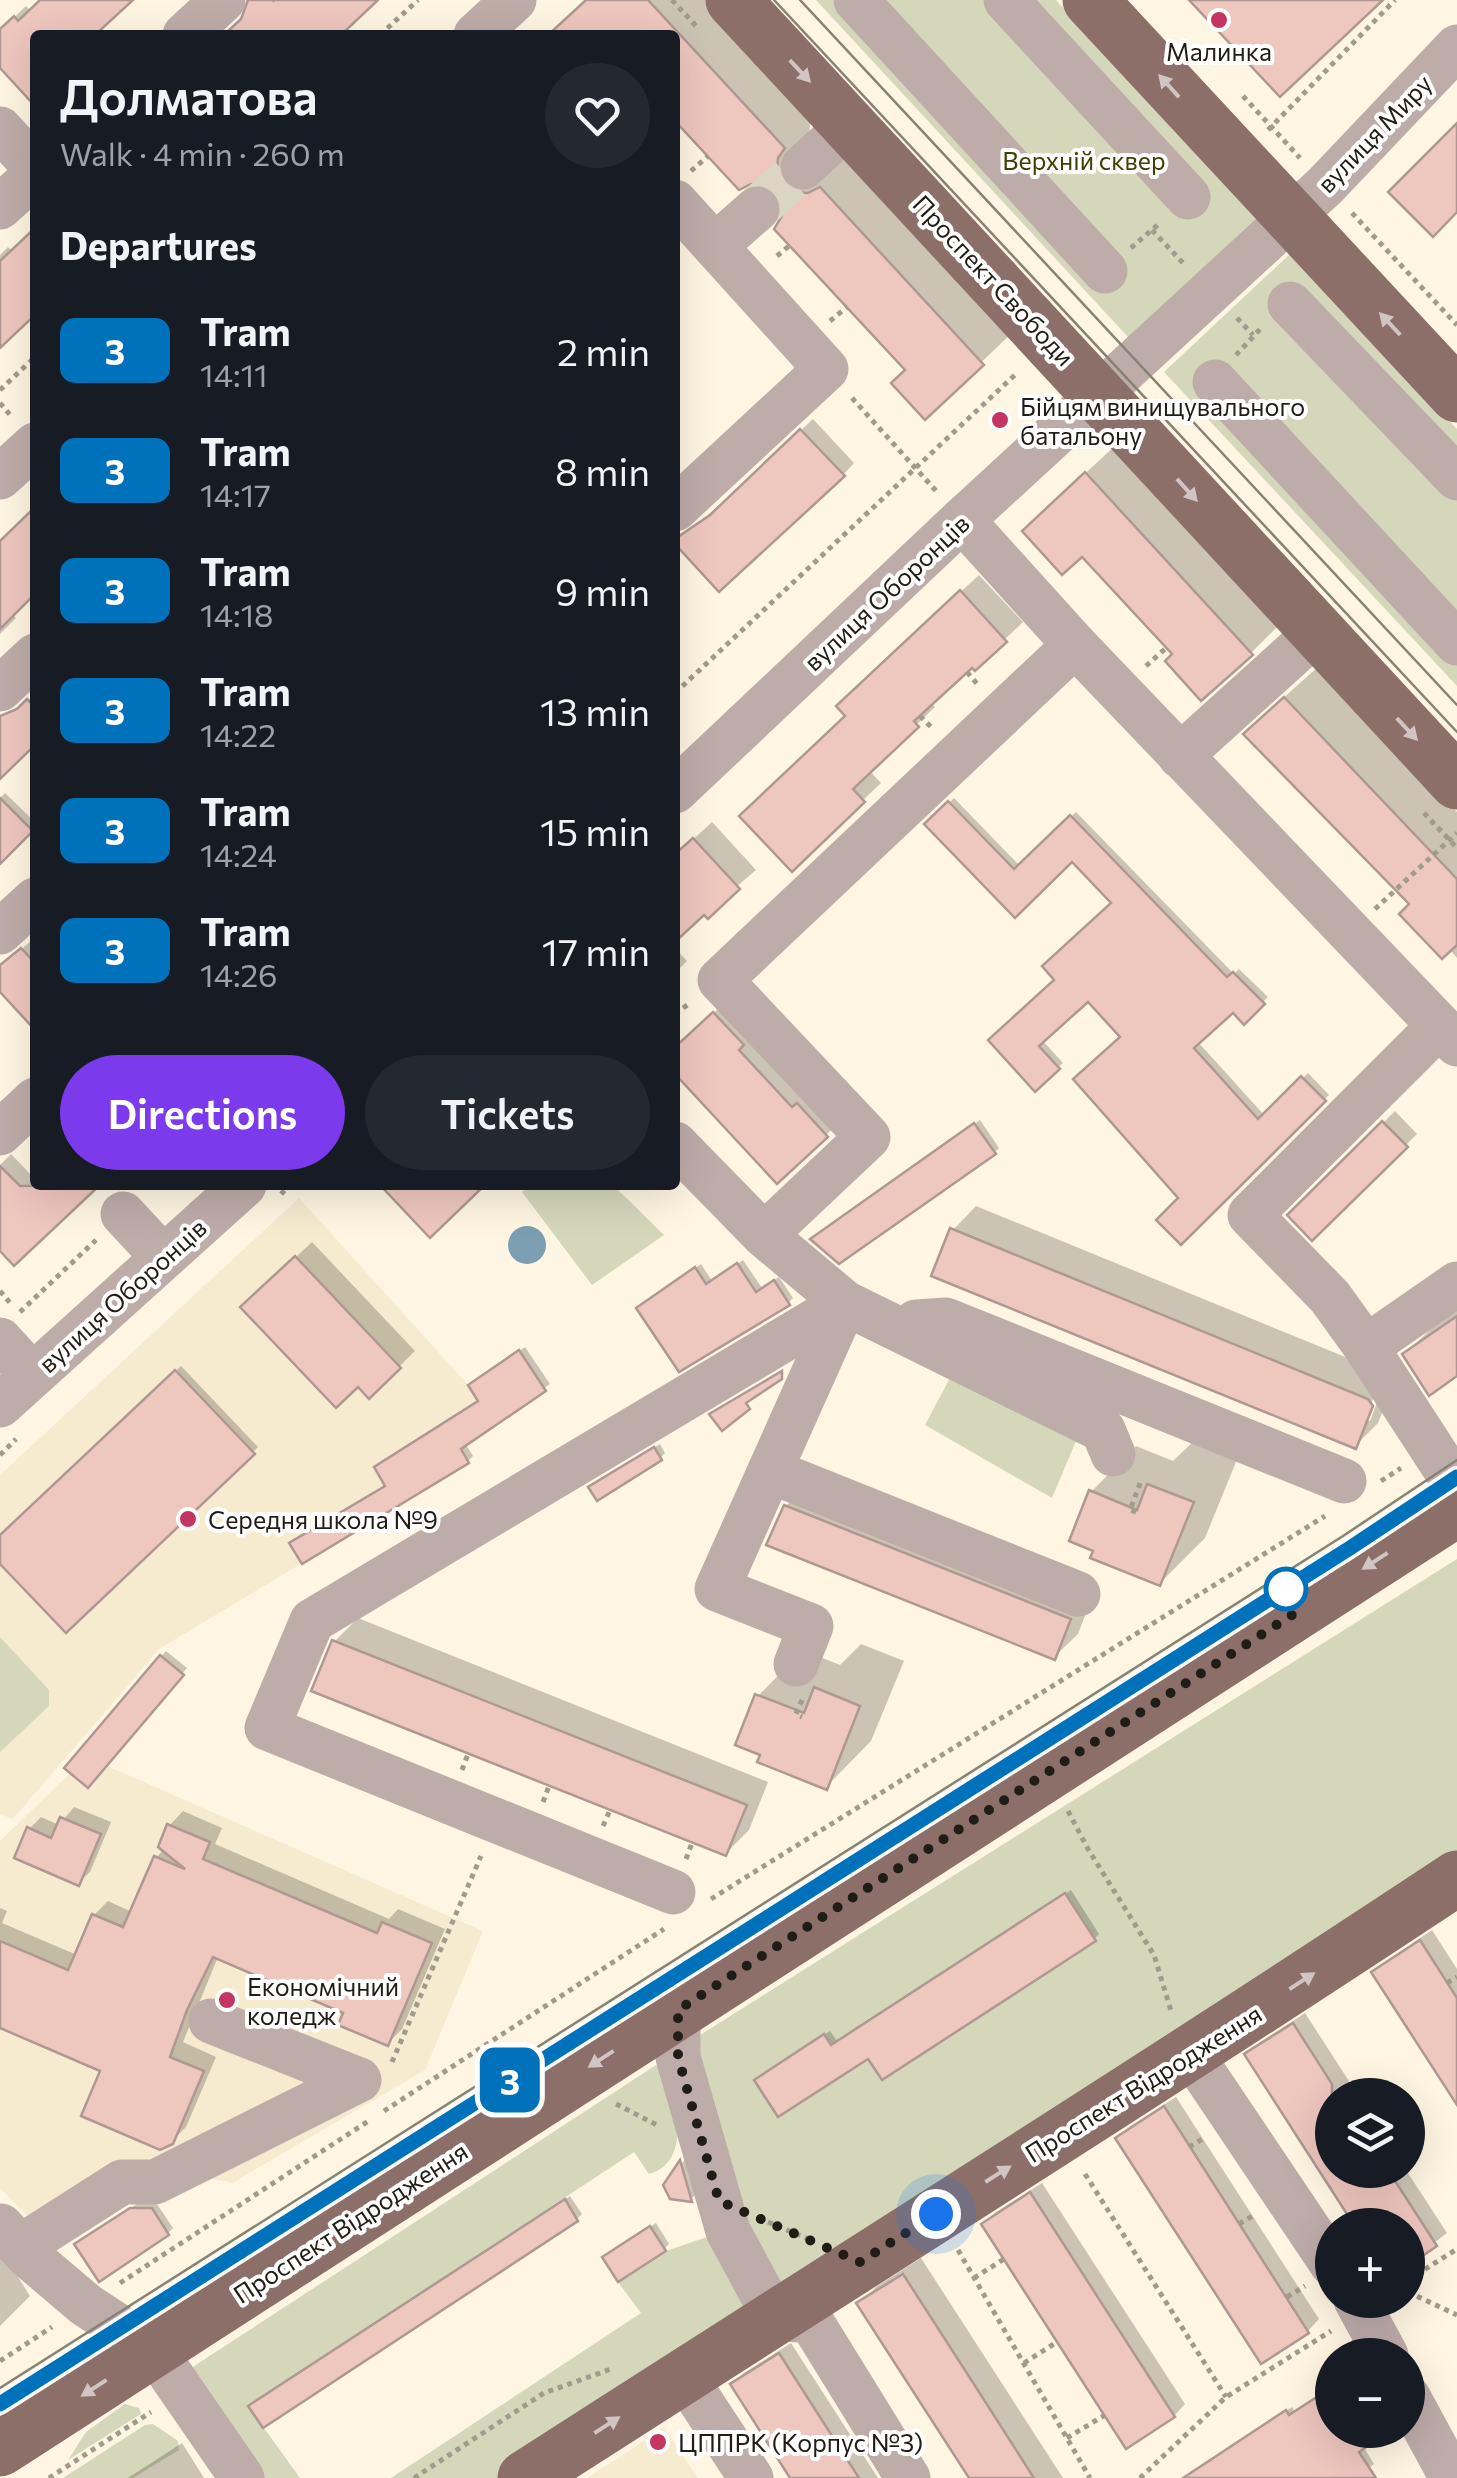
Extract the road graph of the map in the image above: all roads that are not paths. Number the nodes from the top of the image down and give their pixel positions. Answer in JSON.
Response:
{"nodes":[{"id":1,"x":223,"y":0,"type":"edge"},
{"id":2,"x":733,"y":0,"type":"edge"},
{"id":3,"x":856,"y":0,"type":"edge"},
{"id":4,"x":1006,"y":0,"type":"edge"},
{"id":5,"x":1090,"y":0,"type":"edge"},
{"id":6,"x":191,"y":30,"type":"edge"},
{"id":7,"x":1457,"y":47,"type":"edge"},
{"id":8,"x":850,"y":124,"type":"junction"},
{"id":9,"x":0,"y":129,"type":"edge"},
{"id":10,"x":30,"y":165,"type":"edge"},
{"id":11,"x":803,"y":168,"type":"tunnel mouth"},
{"id":12,"x":30,"y":176,"type":"edge"},
{"id":13,"x":1188,"y":197,"type":"dead end"},
{"id":14,"x":0,"y":207,"type":"edge"},
{"id":15,"x":680,"y":208,"type":"edge"},
{"id":16,"x":757,"y":209,"type":"tunnel mouth"},
{"id":17,"x":1290,"y":218,"type":"junction"},
{"id":18,"x":715,"y":246,"type":"junction"},
{"id":19,"x":1105,"y":271,"type":"dead end"},
{"id":20,"x":1290,"y":304,"type":"dead end"},
{"id":21,"x":1215,"y":382,"type":"dead end"},
{"id":22,"x":1099,"y":395,"type":"junction"},
{"id":23,"x":1457,"y":395,"type":"edge"},
{"id":24,"x":30,"y":450,"type":"edge"},
{"id":25,"x":0,"y":477,"type":"edge"},
{"id":26,"x":1457,"y":478,"type":"edge"},
{"id":27,"x":680,"y":498,"type":"edge"},
{"id":28,"x":962,"y":520,"type":"junction"},
{"id":29,"x":1316,"y":632,"type":"junction"},
{"id":30,"x":1457,"y":643,"type":"edge"},
{"id":31,"x":1075,"y":646,"type":"junction"},
{"id":32,"x":1180,"y":756,"type":"junction"},
{"id":33,"x":1457,"y":782,"type":"edge"},
{"id":34,"x":680,"y":786,"type":"edge"},
{"id":35,"x":30,"y":905,"type":"edge"},
{"id":36,"x":0,"y":932,"type":"edge"},
{"id":37,"x":1448,"y":1035,"type":"edge"},
{"id":38,"x":680,"y":1149,"type":"edge"},
{"id":39,"x":238,"y":1190,"type":"edge"},
{"id":40,"x":124,"y":1214,"type":"road end"},
{"id":41,"x":764,"y":1235,"type":"junction"},
{"id":42,"x":164,"y":1257,"type":"junction"},
{"id":43,"x":1457,"y":1284,"type":"edge"},
{"id":44,"x":845,"y":1302,"type":"junction"},
{"id":45,"x":889,"y":1324,"type":"junction"},
{"id":46,"x":5,"y":1331,"type":"edge"},
{"id":47,"x":1366,"y":1347,"type":"junction"},
{"id":48,"x":32,"y":1374,"type":"junction"},
{"id":49,"x":0,"y":1405,"type":"edge"},
{"id":50,"x":1113,"y":1454,"type":"dead end"},
{"id":51,"x":770,"y":1471,"type":"junction"},
{"id":52,"x":1457,"y":1488,"type":"edge"},
{"id":53,"x":1348,"y":1494,"type":"road end"},
{"id":54,"x":1457,"y":1508,"type":"edge"},
{"id":55,"x":1078,"y":1594,"type":"dead end"},
{"id":56,"x":796,"y":1664,"type":"dead end"},
{"id":57,"x":1457,"y":1878,"type":"edge"},
{"id":58,"x":687,"y":1904,"type":"road end"},
{"id":59,"x":678,"y":2010,"type":"junction"},
{"id":60,"x":210,"y":2021,"type":"dead end"},
{"id":61,"x":1191,"y":2054,"type":"junction"},
{"id":62,"x":10,"y":2236,"type":"edge"},
{"id":63,"x":1315,"y":2239,"type":"edge"},
{"id":64,"x":775,"y":2318,"type":"junction"},
{"id":65,"x":154,"y":2349,"type":"junction"},
{"id":66,"x":684,"y":2376,"type":"junction"},
{"id":67,"x":1425,"y":2433,"type":"edge"},
{"id":68,"x":0,"y":2449,"type":"edge"},
{"id":69,"x":1440,"y":2465,"type":"edge"},
{"id":70,"x":242,"y":2478,"type":"edge"},
{"id":71,"x":525,"y":2478,"type":"edge"},
{"id":72,"x":751,"y":2478,"type":"edge"},
{"id":73,"x":908,"y":2478,"type":"edge"}],
"edges":[{"from":1,"to":6,"type":"street"},
{"from":2,"to":8,"type":"main road","name":"Проспект Свободи","one_way":true},
{"from":3,"to":19,"type":"street"},
{"from":4,"to":13,"type":"street"},
{"from":17,"to":5,"type":"main road","one_way":true},
{"from":7,"to":17,"type":"street","name":"вулиця Миру"},
{"from":8,"to":11,"type":"street"},
{"from":8,"to":22,"type":"main road","name":"Проспект Свободи"},
{"from":9,"to":10,"type":"street"},
{"from":12,"to":14,"type":"street"},
{"from":15,"to":18,"type":"street"},
{"from":16,"to":18,"type":"street"},
{"from":17,"to":22,"type":"street","name":"вулиця Миру"},
{"from":23,"to":17,"type":"main road","one_way":true},
{"from":18,"to":27,"type":"street"},
{"from":20,"to":26,"type":"street"},
{"from":21,"to":30,"type":"street"},
{"from":22,"to":28,"type":"street","name":"вулиця Оборонців"},
{"from":22,"to":29,"type":"main road","name":"Проспект Свободи","one_way":true},
{"from":24,"to":25,"type":"street"},
{"from":28,"to":31,"type":"street"},
{"from":28,"to":34,"type":"street","name":"вулиця Оборонців"},
{"from":29,"to":32,"type":"street"},
{"from":29,"to":33,"type":"main road","name":"Проспект Свободи","one_way":true},
{"from":31,"to":32,"type":"street"},
{"from":31,"to":41,"type":"street"},
{"from":32,"to":37,"type":"street"},
{"from":35,"to":36,"type":"street"},
{"from":37,"to":47,"type":"street"},
{"from":38,"to":41,"type":"street"},
{"from":39,"to":42,"type":"street","name":"вулиця Оборонців"},
{"from":40,"to":42,"type":"street"},
{"from":41,"to":44,"type":"street"},
{"from":42,"to":48,"type":"street","name":"вулиця Оборонців"},
{"from":43,"to":47,"type":"street"},
{"from":44,"to":45,"type":"street"},
{"from":44,"to":51,"type":"street"},
{"from":44,"to":58,"type":"street"},
{"from":45,"to":50,"type":"street"},
{"from":45,"to":53,"type":"street"},
{"from":46,"to":48,"type":"street"},
{"from":47,"to":52,"type":"street"},
{"from":48,"to":49,"type":"street","name":"вулиця Оборонців"},
{"from":51,"to":55,"type":"street"},
{"from":51,"to":56,"type":"street"},
{"from":54,"to":59,"type":"main road","name":"Проспект Відродження","one_way":true},
{"from":61,"to":57,"type":"main road","name":"Проспект Відродження","one_way":true},
{"from":59,"to":64,"type":"street"},
{"from":59,"to":65,"type":"main road","name":"Проспект Відродження","one_way":true},
{"from":60,"to":62,"type":"street"},
{"from":61,"to":63,"type":"street"},
{"from":64,"to":61,"type":"main road","name":"Проспект Відродження","one_way":true},
{"from":62,"to":65,"type":"street"},
{"from":64,"to":66,"type":"main road","name":"Проспект Відродження"},
{"from":64,"to":73,"type":"street"},
{"from":65,"to":68,"type":"main road","name":"Проспект Відродження","one_way":true},
{"from":65,"to":70,"type":"street"},
{"from":71,"to":66,"type":"main road","name":"Проспект Відродження","one_way":true},
{"from":66,"to":72,"type":"street"},
{"from":67,"to":69,"type":"street"}]}
